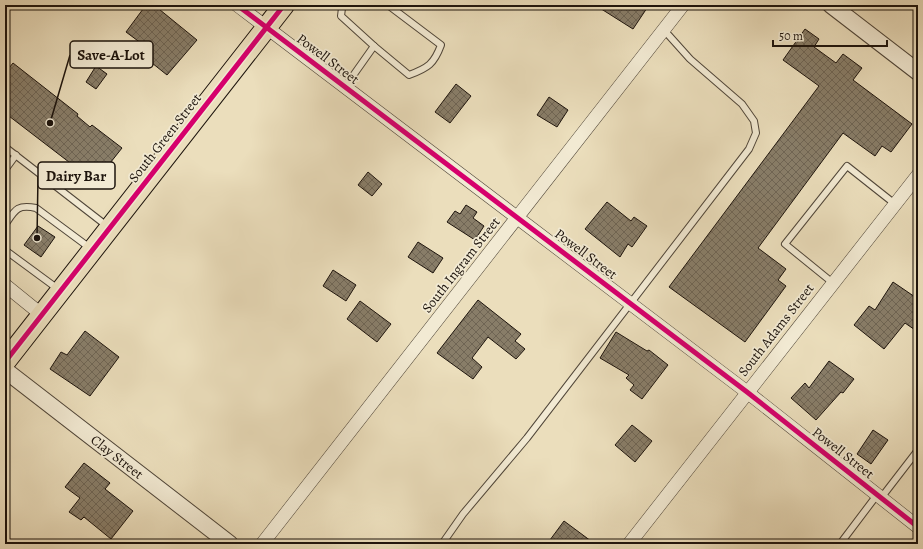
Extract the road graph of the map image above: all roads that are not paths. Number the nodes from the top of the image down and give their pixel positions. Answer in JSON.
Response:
{"nodes":[{"id":1,"x":237,"y":5,"type":"edge"},
{"id":2,"x":284,"y":5,"type":"edge"},
{"id":3,"x":345,"y":5,"type":"edge"},
{"id":4,"x":388,"y":5,"type":"edge"},
{"id":5,"x":683,"y":5,"type":"edge"},
{"id":6,"x":834,"y":6,"type":"edge"},
{"id":7,"x":266,"y":28,"type":"junction"},
{"id":8,"x":664,"y":30,"type":"junction"},
{"id":9,"x":374,"y":46,"type":"junction"},
{"id":10,"x":918,"y":72,"type":"edge"},
{"id":11,"x":345,"y":87,"type":"junction"},
{"id":12,"x":5,"y":147,"type":"edge"},
{"id":13,"x":16,"y":155,"type":"junction"},
{"id":14,"x":5,"y":170,"type":"edge"},
{"id":15,"x":918,"y":175,"type":"edge"},
{"id":16,"x":895,"y":204,"type":"junction"},
{"id":17,"x":518,"y":218,"type":"junction"},
{"id":18,"x":5,"y":225,"type":"edge"},
{"id":19,"x":110,"y":228,"type":"junction"},
{"id":20,"x":5,"y":250,"type":"edge"},
{"id":21,"x":93,"y":250,"type":"junction"},
{"id":22,"x":833,"y":282,"type":"junction"},
{"id":23,"x":5,"y":285,"type":"edge"},
{"id":24,"x":61,"y":291,"type":"junction"},
{"id":25,"x":631,"y":304,"type":"junction"},
{"id":26,"x":42,"y":315,"type":"junction"},
{"id":27,"x":10,"y":353,"type":"edge"},
{"id":28,"x":5,"y":370,"type":"edge"},
{"id":29,"x":747,"y":392,"type":"junction"},
{"id":30,"x":918,"y":450,"type":"edge"},
{"id":31,"x":879,"y":497,"type":"junction"},
{"id":32,"x":918,"y":527,"type":"edge"},
{"id":33,"x":230,"y":544,"type":"edge"},
{"id":34,"x":262,"y":544,"type":"edge"},
{"id":35,"x":442,"y":544,"type":"edge"},
{"id":36,"x":629,"y":544,"type":"edge"},
{"id":37,"x":840,"y":544,"type":"edge"}],
"edges":[{"from":1,"to":7,"type":"street","name":"Powell Street"},
{"from":2,"to":7,"type":"main road","name":"South Green Street"},
{"from":3,"to":9,"type":"lane"},
{"from":4,"to":9,"type":"lane"},
{"from":5,"to":8,"type":"street","name":"South Ingram Street"},
{"from":6,"to":10,"type":"street"},
{"from":7,"to":11,"type":"street","name":"Powell Street"},
{"from":7,"to":19,"type":"main road","name":"South Green Street"},
{"from":8,"to":17,"type":"street","name":"South Ingram Street"},
{"from":8,"to":25,"type":"lane"},
{"from":9,"to":11,"type":"lane"},
{"from":11,"to":17,"type":"street","name":"Powell Street"},
{"from":12,"to":13,"type":"lane"},
{"from":13,"to":14,"type":"lane"},
{"from":13,"to":19,"type":"lane"},
{"from":15,"to":16,"type":"street","name":"South Adams Street"},
{"from":16,"to":22,"type":"street","name":"South Adams Street"},
{"from":16,"to":22,"type":"lane"},
{"from":17,"to":25,"type":"street","name":"Powell Street"},
{"from":17,"to":34,"type":"street","name":"South Ingram Street"},
{"from":18,"to":21,"type":"lane"},
{"from":19,"to":21,"type":"main road","name":"South Green Street"},
{"from":20,"to":24,"type":"lane"},
{"from":21,"to":24,"type":"main road","name":"South Green Street"},
{"from":22,"to":29,"type":"street","name":"South Adams Street"},
{"from":23,"to":26,"type":"street"},
{"from":24,"to":26,"type":"main road","name":"South Green Street"},
{"from":25,"to":29,"type":"street","name":"Powell Street"},
{"from":25,"to":35,"type":"lane"},
{"from":26,"to":27,"type":"main road","name":"South Green Street"},
{"from":28,"to":33,"type":"street","name":"Clay Street"},
{"from":29,"to":31,"type":"street","name":"Powell Street"},
{"from":29,"to":36,"type":"street","name":"South Adams Street"},
{"from":30,"to":31,"type":"lane"},
{"from":31,"to":32,"type":"street","name":"Powell Street"},
{"from":31,"to":37,"type":"lane"}]}
